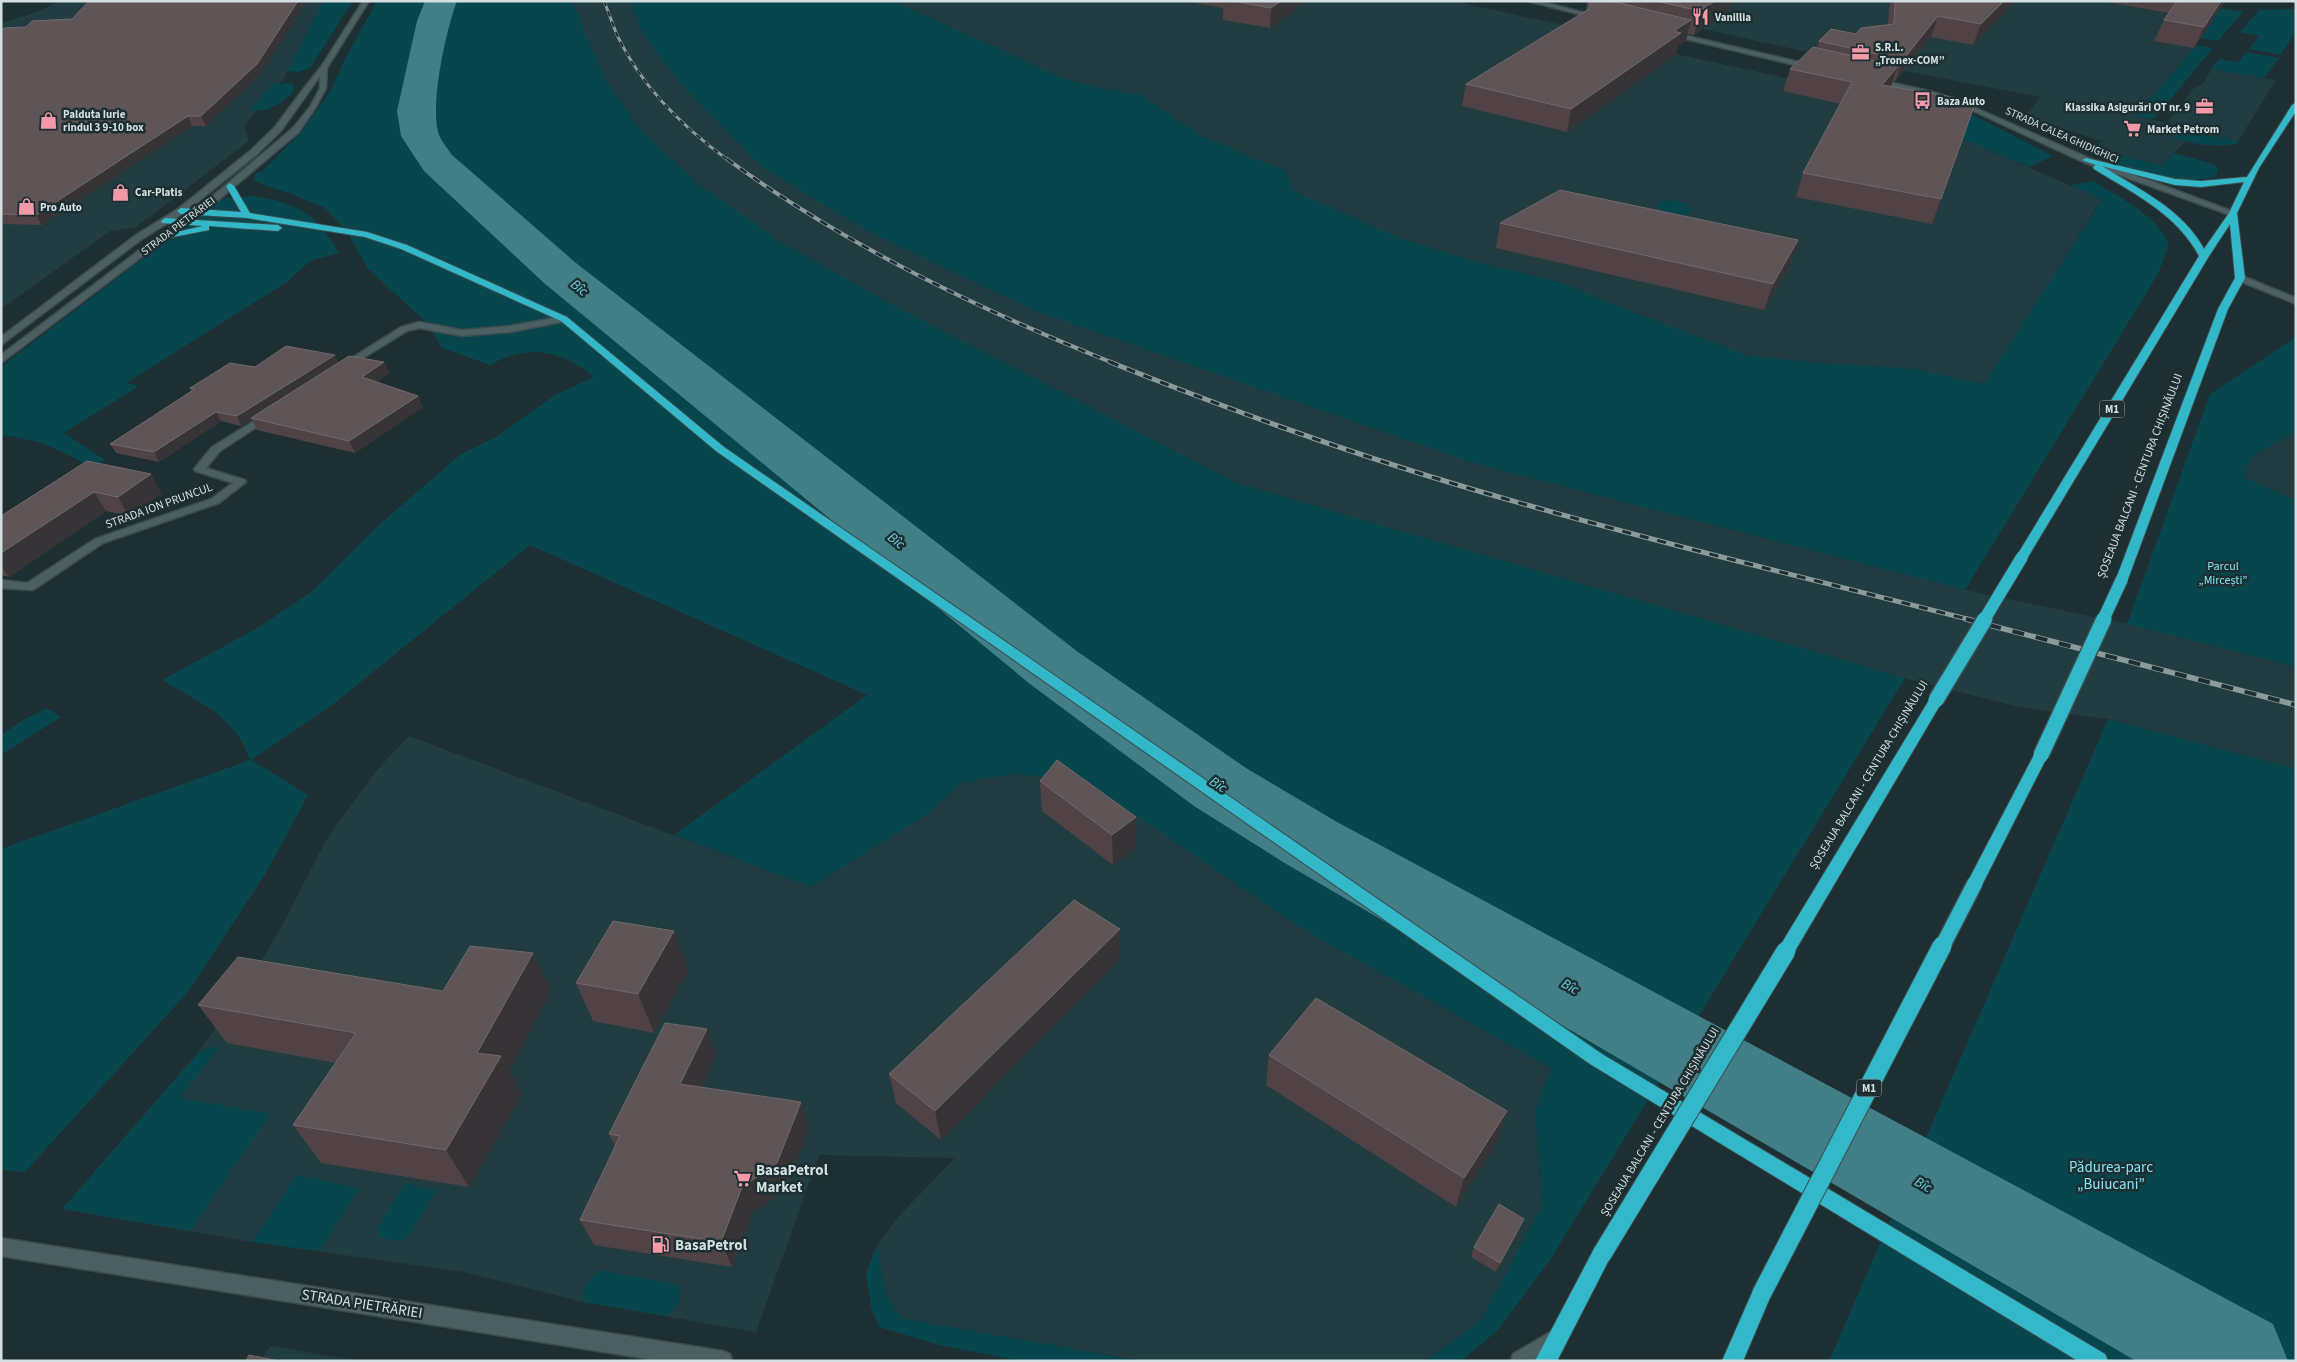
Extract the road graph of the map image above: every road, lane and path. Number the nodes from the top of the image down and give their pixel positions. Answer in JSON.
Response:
{"nodes":[{"id":1,"x":366,"y":1,"type":"edge"},
{"id":2,"x":1530,"y":1,"type":"edge"},
{"id":3,"x":1608,"y":20,"type":"edge"},
{"id":4,"x":1664,"y":32,"type":"edge"},
{"id":5,"x":324,"y":68,"type":"junction"},
{"id":6,"x":1817,"y":68,"type":"edge"},
{"id":7,"x":1869,"y":79,"type":"edge"},
{"id":8,"x":2296,"y":105,"type":"edge"},
{"id":9,"x":2086,"y":160,"type":"junction"},
{"id":10,"x":2250,"y":179,"type":"junction"},
{"id":11,"x":230,"y":186,"type":"junction"},
{"id":12,"x":181,"y":211,"type":"junction"},
{"id":13,"x":199,"y":212,"type":"junction"},
{"id":14,"x":2233,"y":213,"type":"junction"},
{"id":15,"x":247,"y":215,"type":"junction"},
{"id":16,"x":165,"y":221,"type":"junction"},
{"id":17,"x":184,"y":222,"type":"junction"},
{"id":18,"x":232,"y":224,"type":"junction"},
{"id":19,"x":356,"y":233,"type":"junction"},
{"id":20,"x":161,"y":238,"type":"junction"},
{"id":21,"x":2204,"y":256,"type":"junction"},
{"id":22,"x":2240,"y":278,"type":"junction"},
{"id":23,"x":2296,"y":301,"type":"edge"},
{"id":24,"x":564,"y":319,"type":"junction"},
{"id":25,"x":1,"y":342,"type":"edge"},
{"id":26,"x":1,"y":360,"type":"edge"},
{"id":27,"x":331,"y":374,"type":"edge"},
{"id":28,"x":282,"y":406,"type":"edge"},
{"id":29,"x":1,"y":584,"type":"edge"},
{"id":30,"x":1,"y":1247,"type":"edge"},
{"id":31,"x":1602,"y":1254,"type":"joint"},
{"id":32,"x":1559,"y":1336,"type":"junction"},
{"id":33,"x":723,"y":1361,"type":"edge"},
{"id":34,"x":1520,"y":1361,"type":"edge"},
{"id":35,"x":1545,"y":1361,"type":"edge"},
{"id":36,"x":1732,"y":1361,"type":"edge"},
{"id":37,"x":2098,"y":1361,"type":"edge"}],
"edges":[{"from":1,"to":5,"type":"street","name":"STRADA PIETRĂRIEI"},
{"from":2,"to":3,"type":"street"},
{"from":4,"to":6,"type":"street"},
{"from":5,"to":11,"type":"street","name":"STRADA PIETRĂRIEI"},
{"from":5,"to":12,"type":"street","name":"STRADA PIETRĂRIEI"},
{"from":7,"to":9,"type":"street","name":"STRADA CALEA GHIDIGHICI"},
{"from":8,"to":10,"type":"highway","name":"ȘOSEAUA BALCANI - CENTURA CHIȘINĂULUI","number":"M1"},
{"from":9,"to":10,"type":"highway"},
{"from":9,"to":14,"type":"street","name":"STRADA CALEA GHIDIGHICI"},
{"from":9,"to":21,"type":"highway"},
{"from":10,"to":14,"type":"highway","name":"ȘOSEAUA BALCANI - CENTURA CHIȘINĂULUI","number":"M1"},
{"from":11,"to":13,"type":"street","name":"STRADA PIETRĂRIEI"},
{"from":11,"to":15,"type":"highway"},
{"from":12,"to":13,"type":"highway"},
{"from":12,"to":16,"type":"street","name":"STRADA PIETRĂRIEI"},
{"from":13,"to":15,"type":"highway"},
{"from":13,"to":17,"type":"street","name":"STRADA PIETRĂRIEI"},
{"from":14,"to":21,"type":"highway","name":"ȘOSEAUA BALCANI - CENTURA CHIȘINĂULUI","number":"M1"},
{"from":14,"to":22,"type":"highway"},
{"from":15,"to":19,"type":"highway"},
{"from":16,"to":17,"type":"highway"},
{"from":16,"to":25,"type":"street","name":"STRADA PIETRĂRIEI"},
{"from":17,"to":18,"type":"highway"},
{"from":17,"to":20,"type":"street","name":"STRADA PIETRĂRIEI"},
{"from":18,"to":19,"type":"highway"},
{"from":18,"to":20,"type":"highway"},
{"from":19,"to":24,"type":"highway"},
{"from":20,"to":26,"type":"street","name":"STRADA PIETRĂRIEI"},
{"from":21,"to":31,"type":"highway","name":"ȘOSEAUA BALCANI - CENTURA CHIȘINĂULUI","number":"M1","bridge":true},
{"from":22,"to":23,"type":"street"},
{"from":22,"to":36,"type":"highway","name":"ȘOSEAUA BALCANI - CENTURA CHIȘINĂULUI","number":"M1","bridge":true},
{"from":24,"to":27,"type":"street"},
{"from":24,"to":37,"type":"highway"},
{"from":28,"to":29,"type":"street","name":"STRADA ION PRUNCUL"},
{"from":30,"to":33,"type":"street","name":"STRADA PIETRĂRIEI"},
{"from":31,"to":32,"type":"highway","name":"ȘOSEAUA BALCANI - CENTURA CHIȘINĂULUI","number":"M1"},
{"from":32,"to":34,"type":"street"},
{"from":32,"to":35,"type":"highway","name":"ȘOSEAUA BALCANI - CENTURA CHIȘINĂULUI","number":"M1"}]}
